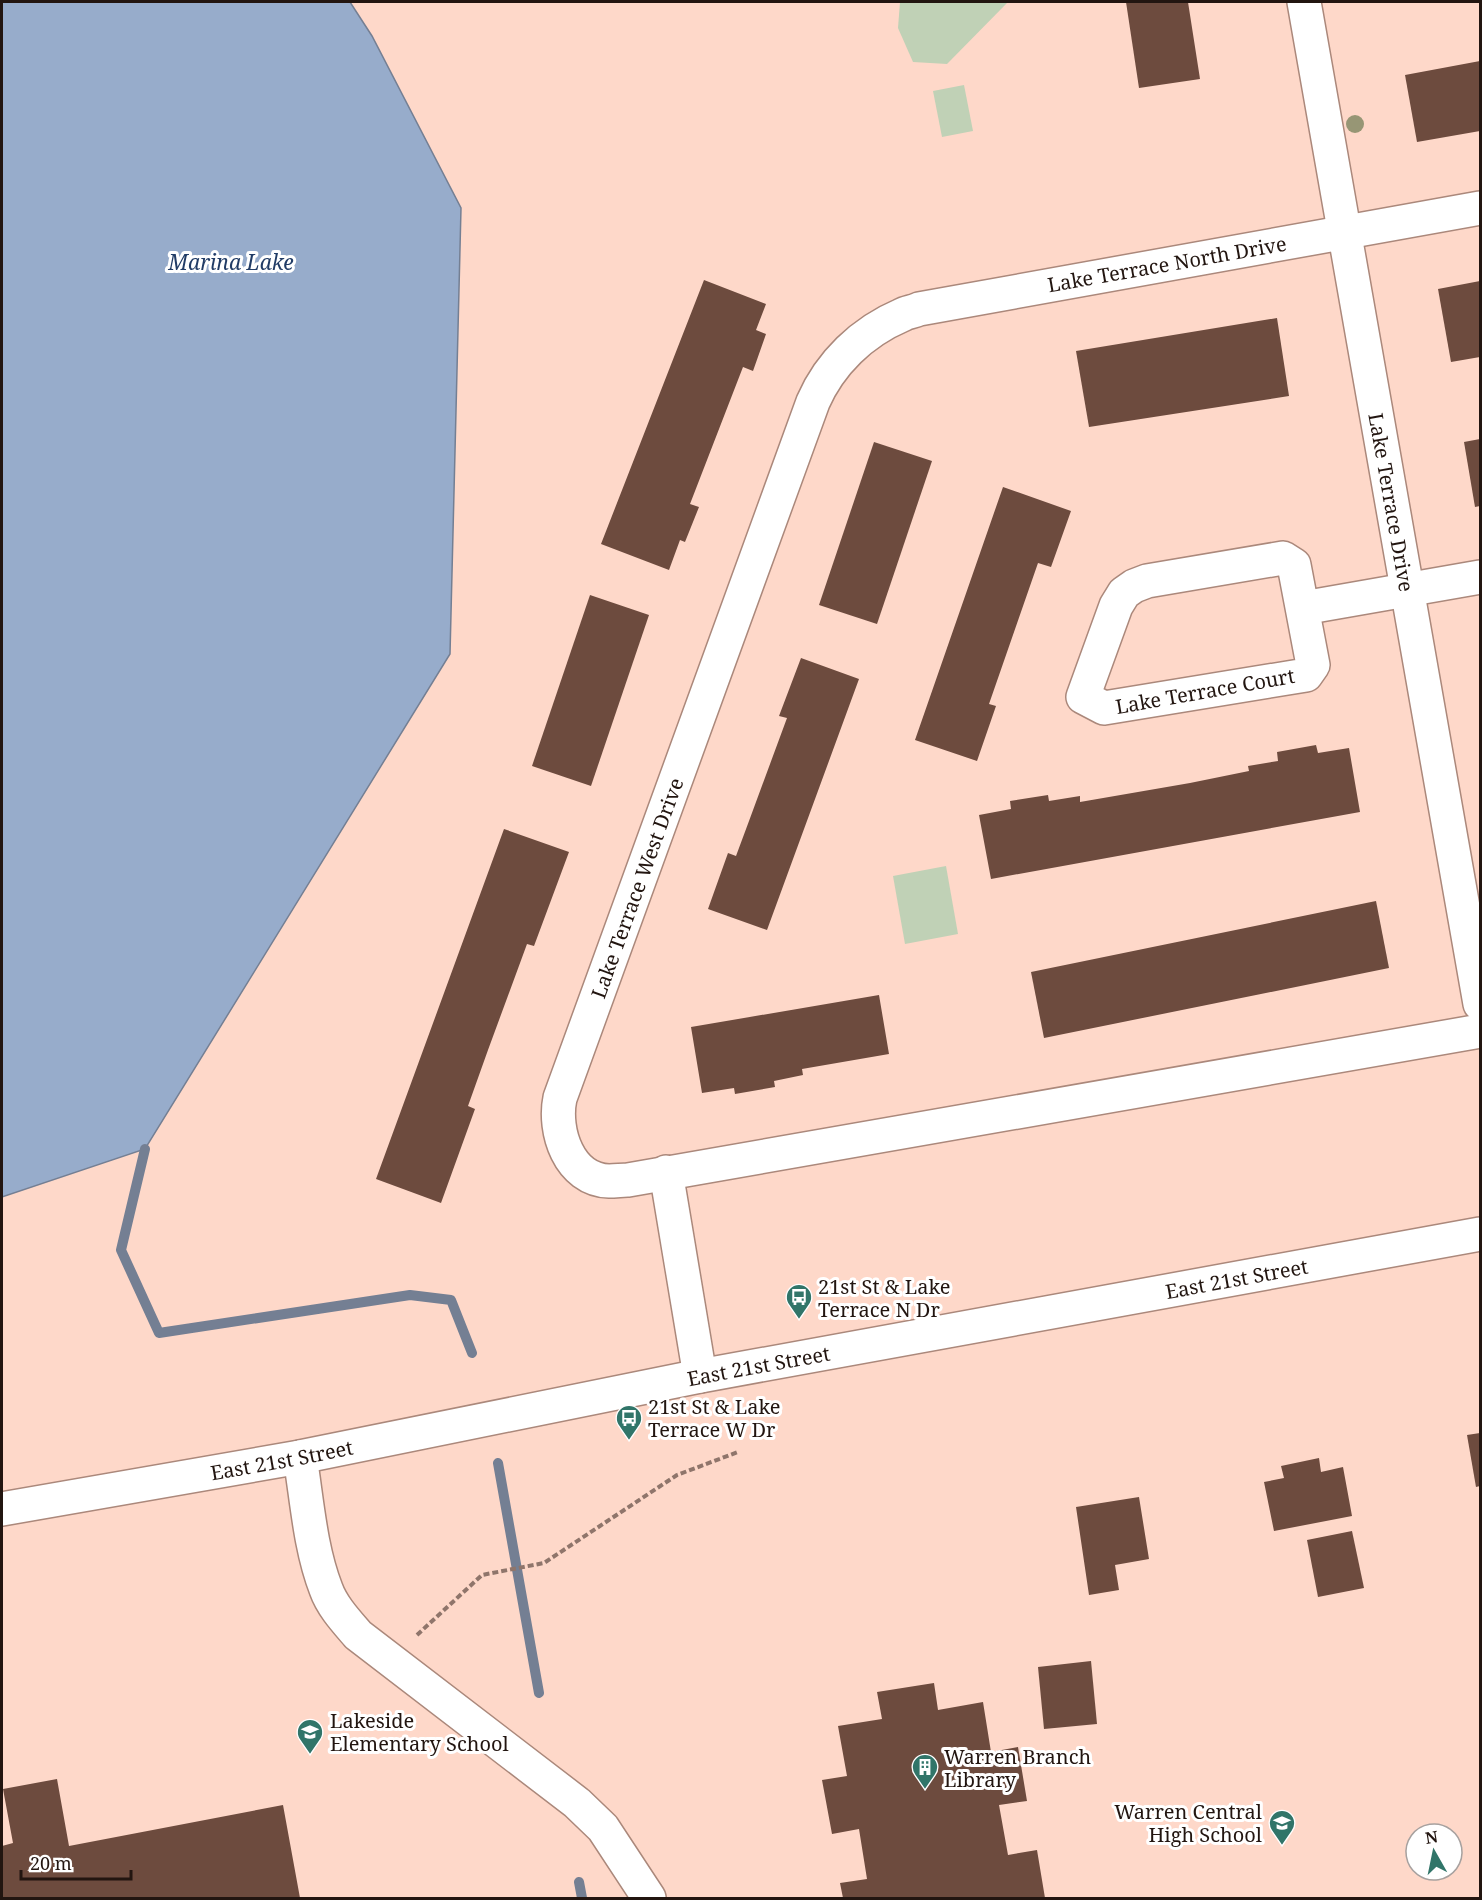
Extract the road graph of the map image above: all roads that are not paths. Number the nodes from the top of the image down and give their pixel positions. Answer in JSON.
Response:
{"nodes":[{"id":1,"x":1304,"y":2,"type":"edge"},
{"id":2,"x":1480,"y":208,"type":"edge"},
{"id":3,"x":1345,"y":233,"type":"junction"},
{"id":4,"x":861,"y":339,"type":"joint"},
{"id":5,"x":1480,"y":577,"type":"edge"},
{"id":6,"x":1407,"y":590,"type":"junction"},
{"id":7,"x":1303,"y":608,"type":"junction"},
{"id":8,"x":1480,"y":1004,"type":"edge"},
{"id":9,"x":1480,"y":1031,"type":"edge"},
{"id":10,"x":666,"y":1172,"type":"junction"},
{"id":11,"x":1480,"y":1234,"type":"edge"},
{"id":12,"x":700,"y":1376,"type":"junction"},
{"id":13,"x":300,"y":1457,"type":"junction"},
{"id":14,"x":2,"y":1509,"type":"edge"},
{"id":15,"x":649,"y":1899,"type":"edge"}],
"edges":[{"from":1,"to":3,"type":"street","name":"Lake Terrace Drive"},
{"from":2,"to":3,"type":"street","name":"Lake Terrace North Drive"},
{"from":3,"to":4,"type":"street","name":"Lake Terrace North Drive"},
{"from":3,"to":6,"type":"street","name":"Lake Terrace Drive"},
{"from":4,"to":10,"type":"street","name":"Lake Terrace West Drive"},
{"from":5,"to":6,"type":"street"},
{"from":6,"to":7,"type":"street"},
{"from":6,"to":8,"type":"street","name":"Lake Terrace Drive"},
{"from":7,"to":7,"type":"street","name":"Lake Terrace Court"},
{"from":9,"to":10,"type":"street"},
{"from":10,"to":12,"type":"street"},
{"from":11,"to":12,"type":"street","name":"East 21st Street"},
{"from":12,"to":13,"type":"street","name":"East 21st Street"},
{"from":13,"to":14,"type":"street","name":"East 21st Street"},
{"from":13,"to":15,"type":"street"}]}
